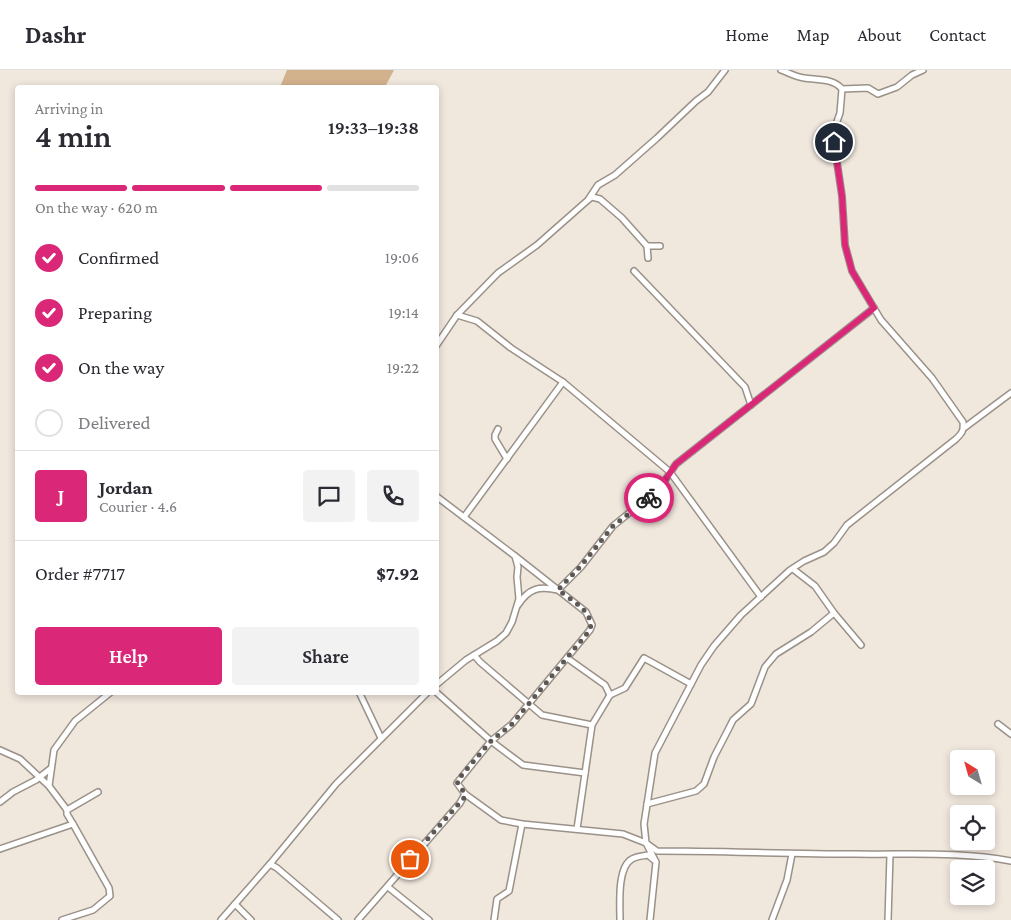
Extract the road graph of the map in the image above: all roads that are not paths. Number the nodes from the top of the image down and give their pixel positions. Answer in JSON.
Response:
{"nodes":[{"id":1,"x":725,"y":70,"type":"edge"},
{"id":2,"x":781,"y":70,"type":"edge"},
{"id":3,"x":923,"y":70,"type":"edge"},
{"id":4,"x":842,"y":88,"type":"junction"},
{"id":5,"x":588,"y":200,"type":"junction"},
{"id":6,"x":647,"y":246,"type":"junction"},
{"id":7,"x":660,"y":246,"type":"dead end"},
{"id":8,"x":648,"y":258,"type":"dead end"},
{"id":9,"x":634,"y":271,"type":"dead end"},
{"id":10,"x":874,"y":308,"type":"junction"},
{"id":11,"x":458,"y":315,"type":"junction"},
{"id":12,"x":439,"y":342,"type":"edge"},
{"id":13,"x":562,"y":382,"type":"junction"},
{"id":14,"x":1011,"y":393,"type":"edge"},
{"id":15,"x":751,"y":405,"type":"junction"},
{"id":16,"x":964,"y":428,"type":"junction"},
{"id":17,"x":498,"y":429,"type":"dead end"},
{"id":18,"x":507,"y":456,"type":"junction"},
{"id":19,"x":670,"y":472,"type":"junction"},
{"id":20,"x":439,"y":498,"type":"edge"},
{"id":21,"x":464,"y":517,"type":"junction"},
{"id":22,"x":515,"y":556,"type":"junction"},
{"id":23,"x":793,"y":569,"type":"junction"},
{"id":24,"x":558,"y":590,"type":"junction"},
{"id":25,"x":761,"y":597,"type":"junction"},
{"id":26,"x":518,"y":605,"type":"junction"},
{"id":27,"x":834,"y":613,"type":"junction"},
{"id":28,"x":861,"y":645,"type":"dead end"},
{"id":29,"x":474,"y":655,"type":"junction"},
{"id":30,"x":567,"y":658,"type":"junction"},
{"id":31,"x":439,"y":683,"type":"edge"},
{"id":32,"x":690,"y":684,"type":"junction"},
{"id":33,"x":107,"y":695,"type":"edge"},
{"id":34,"x":360,"y":695,"type":"edge"},
{"id":35,"x":425,"y":695,"type":"edge"},
{"id":36,"x":439,"y":695,"type":"edge"},
{"id":37,"x":610,"y":695,"type":"junction"},
{"id":38,"x":528,"y":705,"type":"junction"},
{"id":39,"x":998,"y":724,"type":"dead end"},
{"id":40,"x":592,"y":725,"type":"junction"},
{"id":41,"x":1011,"y":734,"type":"edge"},
{"id":42,"x":381,"y":738,"type":"junction"},
{"id":43,"x":491,"y":741,"type":"junction"},
{"id":44,"x":0,"y":750,"type":"edge"},
{"id":45,"x":50,"y":769,"type":"junction"},
{"id":46,"x":585,"y":773,"type":"junction"},
{"id":47,"x":40,"y":778,"type":"junction"},
{"id":48,"x":49,"y":786,"type":"junction"},
{"id":49,"x":98,"y":792,"type":"dead end"},
{"id":50,"x":465,"y":794,"type":"junction"},
{"id":51,"x":0,"y":802,"type":"edge"},
{"id":52,"x":647,"y":804,"type":"junction"},
{"id":53,"x":67,"y":810,"type":"junction"},
{"id":54,"x":73,"y":824,"type":"junction"},
{"id":55,"x":522,"y":824,"type":"junction"},
{"id":56,"x":577,"y":829,"type":"junction"},
{"id":57,"x":646,"y":842,"type":"junction"},
{"id":58,"x":0,"y":849,"type":"edge"},
{"id":59,"x":792,"y":854,"type":"junction"},
{"id":60,"x":890,"y":855,"type":"junction"},
{"id":61,"x":1011,"y":861,"type":"edge"},
{"id":62,"x":656,"y":862,"type":"junction"},
{"id":63,"x":270,"y":864,"type":"junction"},
{"id":64,"x":388,"y":887,"type":"junction"},
{"id":65,"x":235,"y":904,"type":"junction"},
{"id":66,"x":62,"y":920,"type":"edge"},
{"id":67,"x":221,"y":920,"type":"edge"},
{"id":68,"x":251,"y":920,"type":"edge"},
{"id":69,"x":338,"y":920,"type":"edge"},
{"id":70,"x":358,"y":920,"type":"edge"},
{"id":71,"x":429,"y":920,"type":"edge"},
{"id":72,"x":494,"y":920,"type":"edge"},
{"id":73,"x":620,"y":920,"type":"edge"},
{"id":74,"x":650,"y":920,"type":"edge"},
{"id":75,"x":772,"y":920,"type":"edge"},
{"id":76,"x":888,"y":920,"type":"edge"}],
"edges":[{"from":1,"to":5,"type":"street"},
{"from":2,"to":4,"type":"street"},
{"from":3,"to":4,"type":"street"},
{"from":4,"to":10,"type":"street"},
{"from":5,"to":6,"type":"street"},
{"from":5,"to":11,"type":"street"},
{"from":6,"to":7,"type":"street"},
{"from":6,"to":8,"type":"street"},
{"from":9,"to":15,"type":"street"},
{"from":10,"to":15,"type":"street"},
{"from":10,"to":16,"type":"street"},
{"from":11,"to":12,"type":"street"},
{"from":11,"to":13,"type":"street"},
{"from":13,"to":18,"type":"street"},
{"from":13,"to":19,"type":"street"},
{"from":14,"to":16,"type":"street"},
{"from":15,"to":19,"type":"street"},
{"from":16,"to":23,"type":"street"},
{"from":17,"to":18,"type":"street"},
{"from":18,"to":21,"type":"street"},
{"from":19,"to":24,"type":"street"},
{"from":19,"to":25,"type":"street"},
{"from":20,"to":21,"type":"street"},
{"from":21,"to":22,"type":"street"},
{"from":22,"to":24,"type":"street"},
{"from":22,"to":26,"type":"street"},
{"from":23,"to":25,"type":"street"},
{"from":23,"to":27,"type":"street"},
{"from":24,"to":26,"type":"street"},
{"from":24,"to":30,"type":"street"},
{"from":25,"to":32,"type":"street"},
{"from":26,"to":29,"type":"street"},
{"from":27,"to":28,"type":"street"},
{"from":27,"to":52,"type":"street"},
{"from":29,"to":31,"type":"street"},
{"from":29,"to":38,"type":"street"},
{"from":30,"to":37,"type":"street"},
{"from":30,"to":38,"type":"street"},
{"from":32,"to":37,"type":"street"},
{"from":32,"to":52,"type":"street"},
{"from":33,"to":45,"type":"street"},
{"from":34,"to":42,"type":"street"},
{"from":35,"to":42,"type":"street"},
{"from":36,"to":43,"type":"street"},
{"from":37,"to":40,"type":"street"},
{"from":38,"to":40,"type":"street"},
{"from":38,"to":43,"type":"street"},
{"from":39,"to":41,"type":"street"},
{"from":40,"to":46,"type":"street"},
{"from":42,"to":63,"type":"street"},
{"from":43,"to":46,"type":"street"},
{"from":43,"to":50,"type":"street"},
{"from":44,"to":47,"type":"street"},
{"from":45,"to":47,"type":"street"},
{"from":45,"to":48,"type":"street"},
{"from":46,"to":56,"type":"street"},
{"from":47,"to":48,"type":"street"},
{"from":47,"to":51,"type":"street"},
{"from":48,"to":53,"type":"street"},
{"from":49,"to":53,"type":"street"},
{"from":50,"to":55,"type":"street"},
{"from":50,"to":64,"type":"street"},
{"from":52,"to":57,"type":"street"},
{"from":53,"to":54,"type":"street"},
{"from":54,"to":58,"type":"street"},
{"from":54,"to":66,"type":"street"},
{"from":55,"to":56,"type":"street"},
{"from":55,"to":72,"type":"street"},
{"from":56,"to":57,"type":"street"},
{"from":57,"to":59,"type":"street"},
{"from":57,"to":62,"type":"street"},
{"from":59,"to":60,"type":"street"},
{"from":59,"to":75,"type":"street"},
{"from":60,"to":61,"type":"street"},
{"from":60,"to":76,"type":"street"},
{"from":62,"to":73,"type":"street"},
{"from":62,"to":74,"type":"street"},
{"from":63,"to":65,"type":"street"},
{"from":63,"to":69,"type":"street"},
{"from":64,"to":70,"type":"street"},
{"from":64,"to":71,"type":"street"},
{"from":65,"to":67,"type":"street"},
{"from":65,"to":68,"type":"street"}]}
